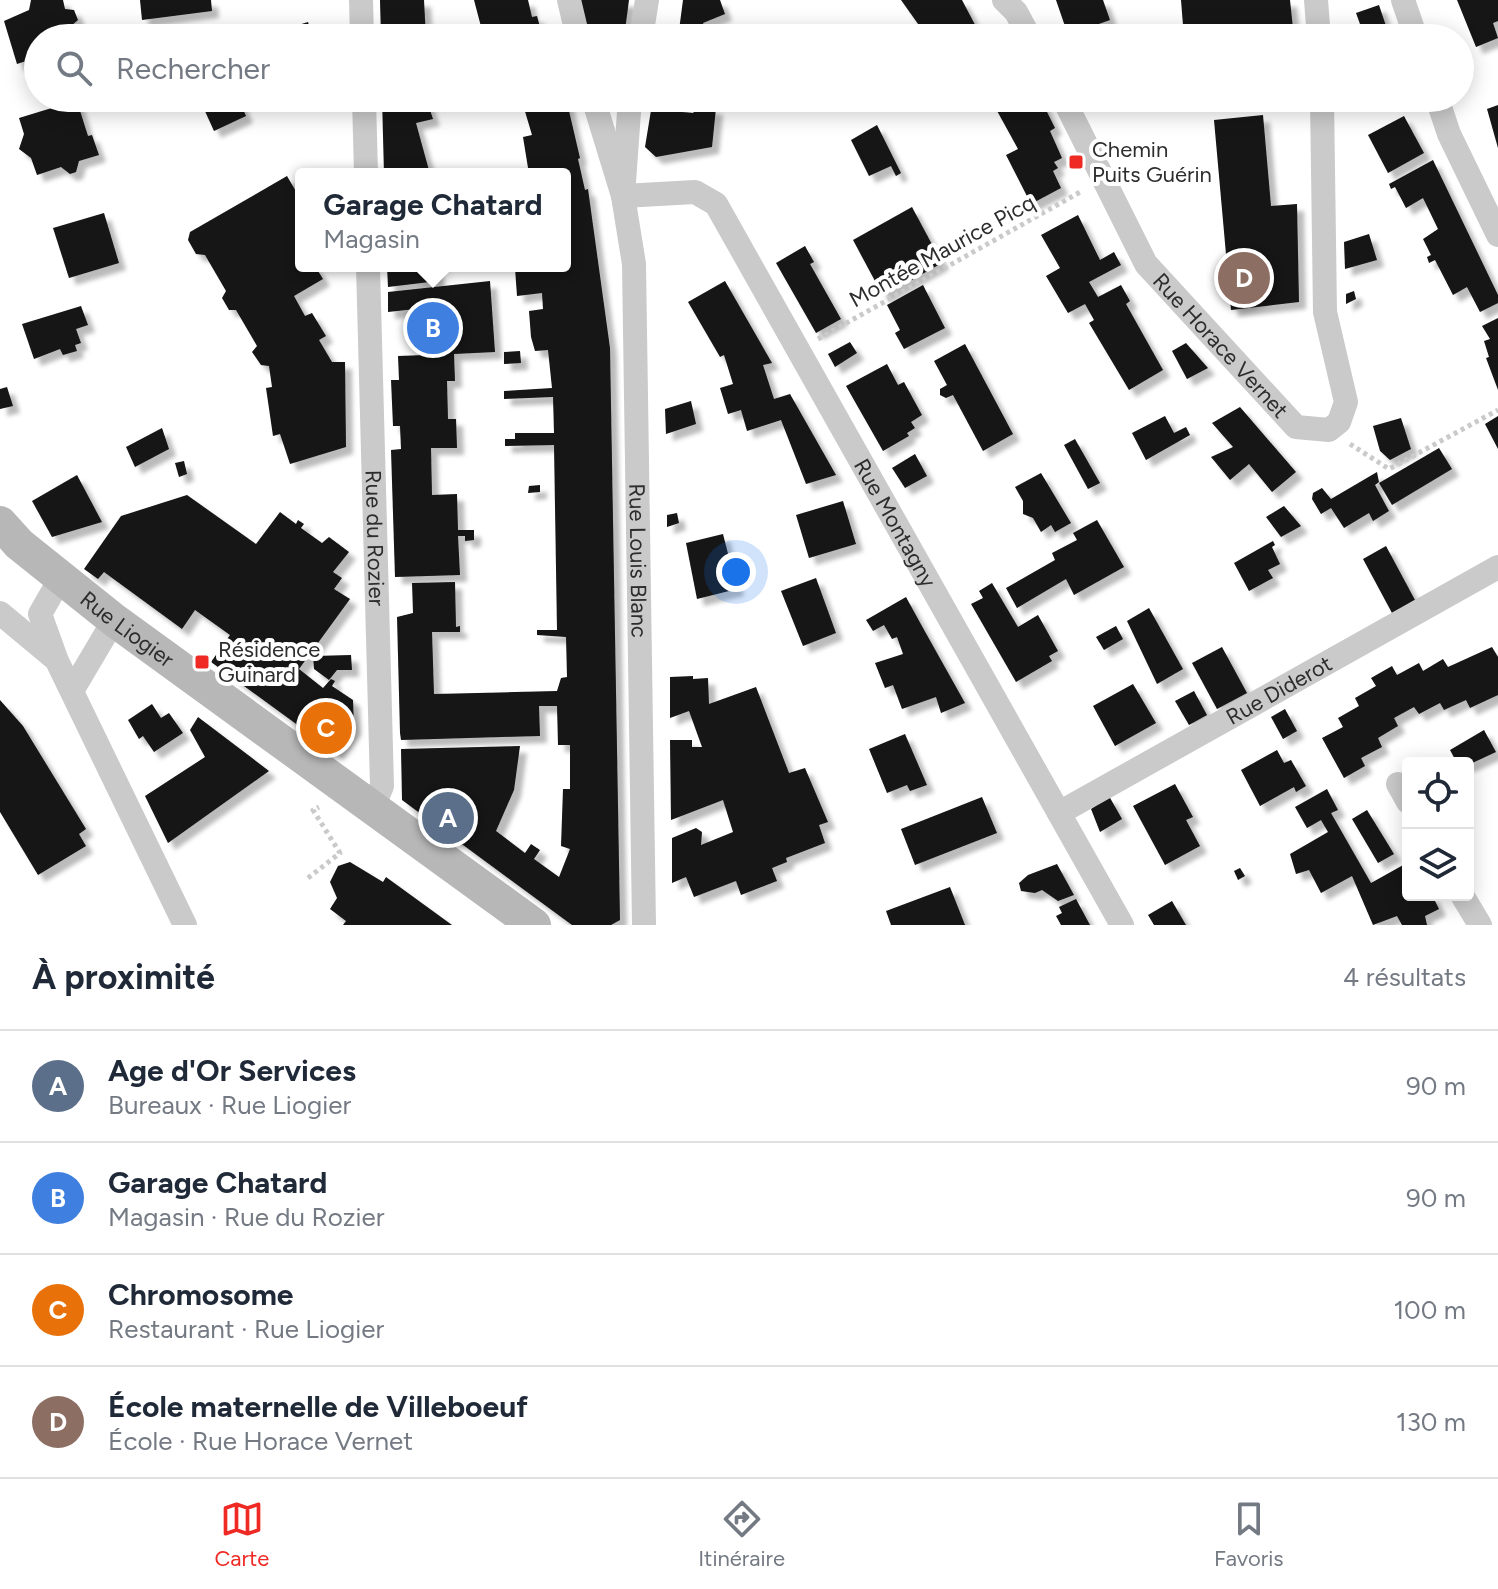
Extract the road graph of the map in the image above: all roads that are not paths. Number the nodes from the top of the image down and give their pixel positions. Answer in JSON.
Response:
{"nodes":[{"id":1,"x":361,"y":0,"type":"edge"},
{"id":2,"x":569,"y":0,"type":"edge"},
{"id":3,"x":647,"y":0,"type":"edge"},
{"id":4,"x":1316,"y":0,"type":"edge"},
{"id":5,"x":1403,"y":0,"type":"edge"},
{"id":6,"x":1007,"y":1,"type":"edge"},
{"id":7,"x":362,"y":24,"type":"edge"},
{"id":8,"x":575,"y":24,"type":"edge"},
{"id":9,"x":643,"y":24,"type":"edge"},
{"id":10,"x":1021,"y":24,"type":"edge"},
{"id":11,"x":1318,"y":24,"type":"edge"},
{"id":12,"x":1411,"y":24,"type":"edge"},
{"id":13,"x":364,"y":112,"type":"edge"},
{"id":14,"x":597,"y":112,"type":"edge"},
{"id":15,"x":629,"y":112,"type":"edge"},
{"id":16,"x":1070,"y":112,"type":"edge"},
{"id":17,"x":1322,"y":112,"type":"edge"},
{"id":18,"x":1442,"y":112,"type":"edge"},
{"id":19,"x":366,"y":168,"type":"edge"},
{"id":20,"x":623,"y":196,"type":"junction"},
{"id":21,"x":1498,"y":235,"type":"edge"},
{"id":22,"x":368,"y":272,"type":"edge"},
{"id":23,"x":0,"y":523,"type":"edge"},
{"id":24,"x":1498,"y":567,"type":"edge"},
{"id":25,"x":60,"y":579,"type":"junction"},
{"id":26,"x":0,"y":613,"type":"edge"},
{"id":27,"x":114,"y":620,"type":"junction"},
{"id":28,"x":57,"y":661,"type":"junction"},
{"id":29,"x":72,"y":691,"type":"junction"},
{"id":30,"x":373,"y":807,"type":"junction"},
{"id":31,"x":1059,"y":813,"type":"junction"},
{"id":32,"x":1466,"y":901,"type":"edge"},
{"id":33,"x":185,"y":925,"type":"edge"},
{"id":34,"x":534,"y":925,"type":"edge"},
{"id":35,"x":644,"y":925,"type":"edge"},
{"id":36,"x":1122,"y":925,"type":"edge"},
{"id":37,"x":1480,"y":925,"type":"edge"}],
"edges":[{"from":1,"to":7,"type":"street"},
{"from":2,"to":8,"type":"street"},
{"from":3,"to":9,"type":"street"},
{"from":4,"to":11,"type":"street"},
{"from":5,"to":12,"type":"street"},
{"from":6,"to":10,"type":"street"},
{"from":13,"to":19,"type":"street"},
{"from":14,"to":20,"type":"street"},
{"from":15,"to":20,"type":"street"},
{"from":16,"to":17,"type":"street","name":"Rue Horace Vernet"},
{"from":18,"to":21,"type":"street"},
{"from":20,"to":31,"type":"street","name":"Rue Montagny"},
{"from":20,"to":35,"type":"street","name":"Rue Louis Blanc"},
{"from":22,"to":30,"type":"street","name":"Rue du Rozier"},
{"from":23,"to":25,"type":"street","name":"Rue Liogier"},
{"from":24,"to":31,"type":"street","name":"Rue Diderot"},
{"from":25,"to":27,"type":"street","name":"Rue Liogier"},
{"from":25,"to":28,"type":"street"},
{"from":26,"to":28,"type":"street"},
{"from":27,"to":29,"type":"street"},
{"from":27,"to":30,"type":"street","name":"Rue Liogier"},
{"from":28,"to":29,"type":"street"},
{"from":29,"to":33,"type":"street"},
{"from":30,"to":34,"type":"street","name":"Rue Liogier"},
{"from":31,"to":36,"type":"street","name":"Rue Montagny"},
{"from":32,"to":37,"type":"street"}]}
